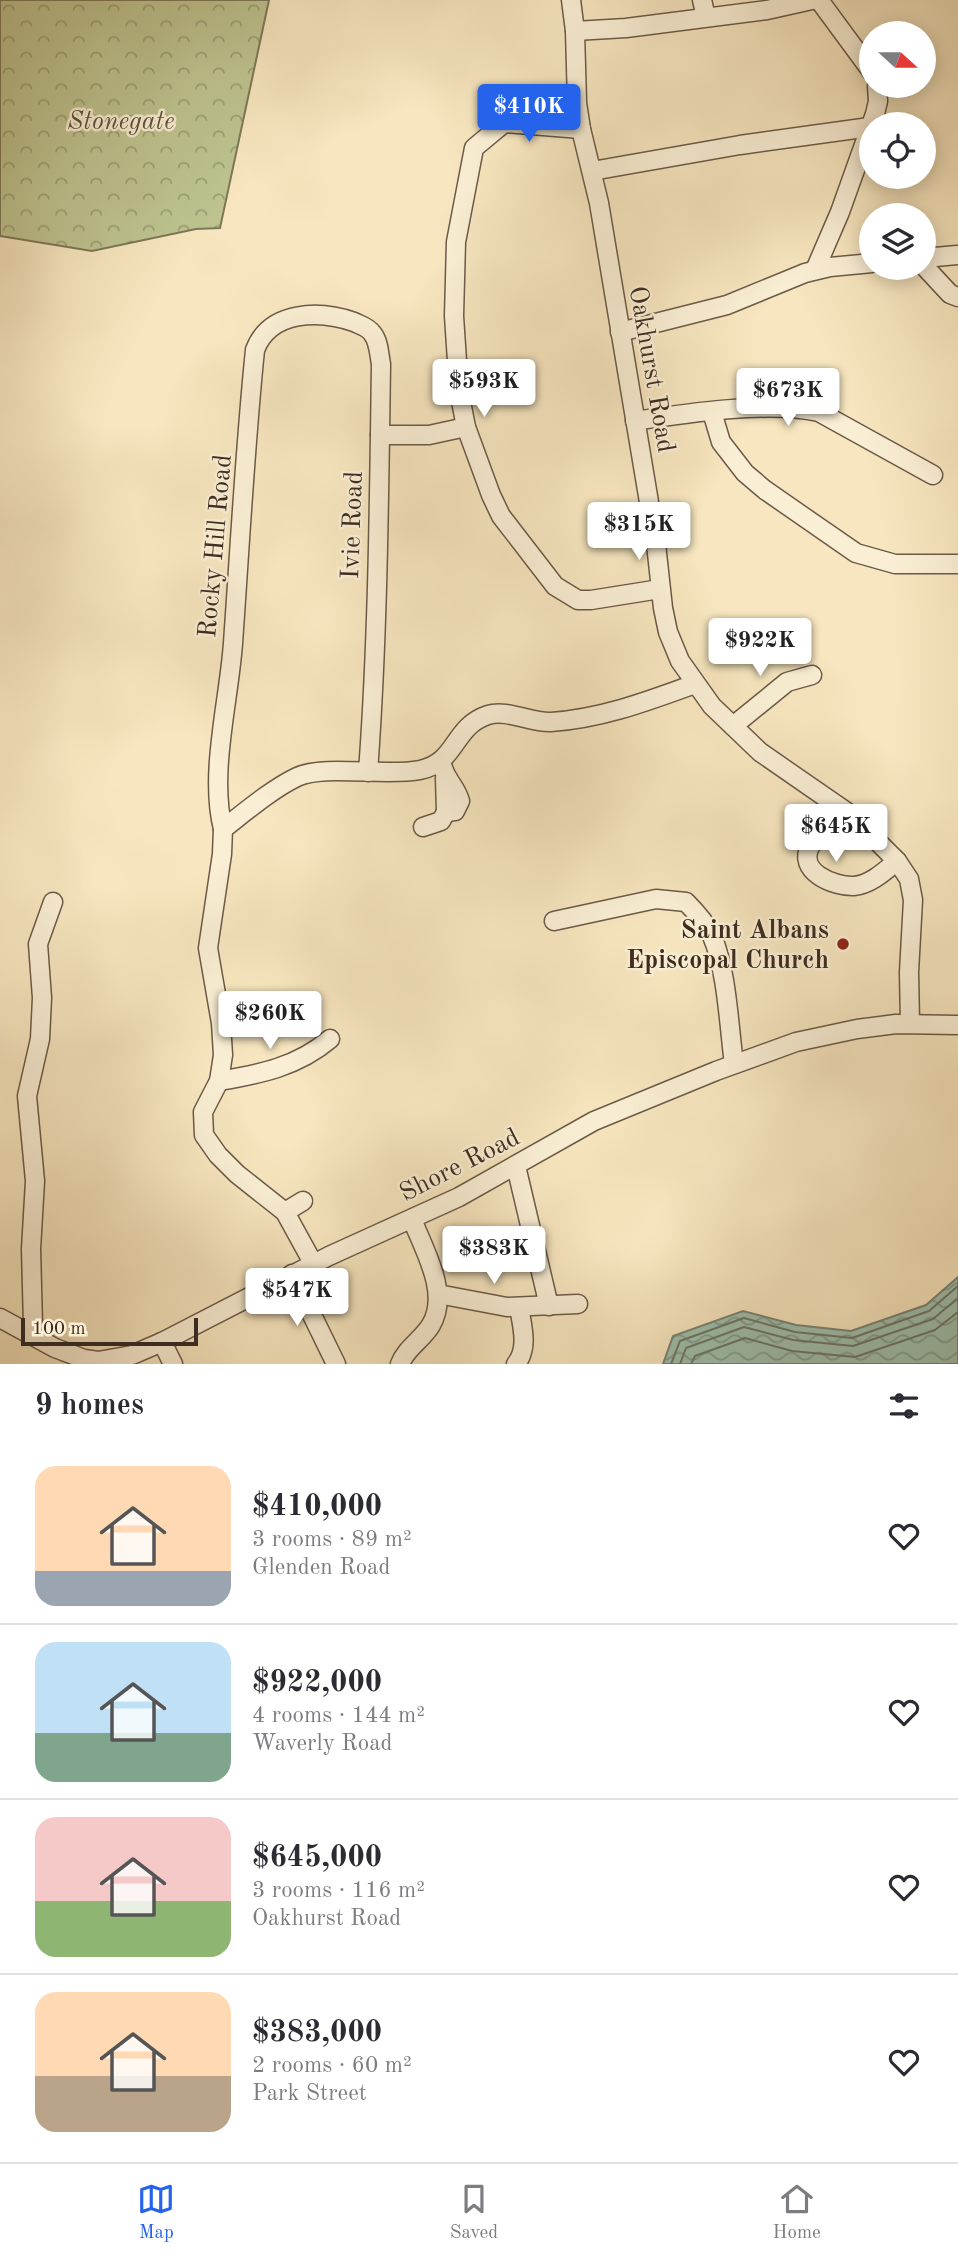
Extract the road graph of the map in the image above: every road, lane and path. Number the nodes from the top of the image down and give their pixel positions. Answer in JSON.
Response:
{"nodes":[{"id":1,"x":571,"y":0,"type":"edge"},
{"id":2,"x":812,"y":0,"type":"edge"},
{"id":3,"x":818,"y":0,"type":"edge"},
{"id":4,"x":704,"y":9,"type":"edge"},
{"id":5,"x":575,"y":32,"type":"junction"},
{"id":6,"x":859,"y":55,"type":"edge"},
{"id":7,"x":581,"y":128,"type":"junction"},
{"id":8,"x":859,"y":129,"type":"edge"},
{"id":9,"x":859,"y":158,"type":"edge"},
{"id":10,"x":592,"y":171,"type":"junction"},
{"id":11,"x":957,"y":255,"type":"edge"},
{"id":12,"x":936,"y":257,"type":"edge"},
{"id":13,"x":859,"y":265,"type":"edge"},
{"id":14,"x":815,"y":270,"type":"junction"},
{"id":15,"x":936,"y":279,"type":"edge"},
{"id":16,"x":958,"y":296,"type":"edge"},
{"id":17,"x":324,"y":314,"type":"joint"},
{"id":18,"x":620,"y":332,"type":"junction"},
{"id":19,"x":712,"y":412,"type":"junction"},
{"id":20,"x":635,"y":421,"type":"junction"},
{"id":21,"x":466,"y":427,"type":"junction"},
{"id":22,"x":380,"y":435,"type":"junction"},
{"id":23,"x":933,"y":475,"type":"dead end"},
{"id":24,"x":958,"y":564,"type":"edge"},
{"id":25,"x":660,"y":589,"type":"junction"},
{"id":26,"x":812,"y":675,"type":"dead end"},
{"id":27,"x":695,"y":684,"type":"junction"},
{"id":28,"x":733,"y":726,"type":"junction"},
{"id":29,"x":443,"y":770,"type":"junction"},
{"id":30,"x":368,"y":772,"type":"junction"},
{"id":31,"x":851,"y":815,"type":"junction"},
{"id":32,"x":423,"y":827,"type":"dead end"},
{"id":33,"x":223,"y":829,"type":"junction"},
{"id":34,"x":897,"y":861,"type":"junction"},
{"id":35,"x":53,"y":902,"type":"dead end"},
{"id":36,"x":554,"y":921,"type":"dead end"},
{"id":37,"x":911,"y":1023,"type":"junction"},
{"id":38,"x":958,"y":1025,"type":"edge"},
{"id":39,"x":330,"y":1039,"type":"dead end"},
{"id":40,"x":734,"y":1064,"type":"junction"},
{"id":41,"x":219,"y":1081,"type":"junction"},
{"id":42,"x":516,"y":1166,"type":"junction"},
{"id":43,"x":303,"y":1201,"type":"dead end"},
{"id":44,"x":285,"y":1212,"type":"junction"},
{"id":45,"x":412,"y":1219,"type":"junction"},
{"id":46,"x":313,"y":1263,"type":"junction"},
{"id":47,"x":292,"y":1274,"type":"junction"},
{"id":48,"x":438,"y":1294,"type":"junction"},
{"id":49,"x":578,"y":1304,"type":"dead end"},
{"id":50,"x":549,"y":1306,"type":"junction"},
{"id":51,"x":520,"y":1307,"type":"junction"},
{"id":52,"x":0,"y":1318,"type":"edge"},
{"id":53,"x":29,"y":1335,"type":"junction"},
{"id":54,"x":162,"y":1342,"type":"junction"},
{"id":55,"x":83,"y":1362,"type":"edge"},
{"id":56,"x":173,"y":1364,"type":"edge"},
{"id":57,"x":336,"y":1364,"type":"edge"},
{"id":58,"x":400,"y":1364,"type":"edge"},
{"id":59,"x":516,"y":1364,"type":"edge"}],
"edges":[{"from":1,"to":5,"type":"street","name":"Oakhurst Road"},
{"from":2,"to":4,"type":"street"},
{"from":3,"to":6,"type":"street"},
{"from":4,"to":5,"type":"street"},
{"from":5,"to":7,"type":"street","name":"Oakhurst Road"},
{"from":7,"to":10,"type":"street","name":"Oakhurst Road"},
{"from":7,"to":21,"type":"street"},
{"from":8,"to":10,"type":"street"},
{"from":9,"to":14,"type":"street"},
{"from":10,"to":18,"type":"street","name":"Oakhurst Road"},
{"from":11,"to":12,"type":"street"},
{"from":13,"to":14,"type":"street"},
{"from":14,"to":18,"type":"street"},
{"from":15,"to":16,"type":"street"},
{"from":17,"to":22,"type":"street","name":"Ivie Road"},
{"from":17,"to":33,"type":"street","name":"Rocky Hill Road"},
{"from":18,"to":20,"type":"street","name":"Oakhurst Road"},
{"from":19,"to":20,"type":"street"},
{"from":19,"to":23,"type":"street"},
{"from":19,"to":24,"type":"street"},
{"from":20,"to":25,"type":"street","name":"Oakhurst Road"},
{"from":21,"to":22,"type":"street"},
{"from":21,"to":25,"type":"street"},
{"from":22,"to":30,"type":"street","name":"Ivie Road"},
{"from":25,"to":27,"type":"street","name":"Oakhurst Road"},
{"from":26,"to":28,"type":"street"},
{"from":27,"to":28,"type":"street","name":"Oakhurst Road"},
{"from":27,"to":29,"type":"street"},
{"from":28,"to":31,"type":"street","name":"Oakhurst Road"},
{"from":29,"to":30,"type":"street"},
{"from":29,"to":32,"type":"street"},
{"from":30,"to":33,"type":"street"},
{"from":31,"to":34,"type":"street","name":"Oakhurst Road"},
{"from":31,"to":34,"type":"street"},
{"from":33,"to":41,"type":"street","name":"Rocky Hill Road"},
{"from":34,"to":37,"type":"street","name":"Oakhurst Road"},
{"from":35,"to":53,"type":"street"},
{"from":36,"to":40,"type":"street"},
{"from":37,"to":38,"type":"street","name":"Shore Road"},
{"from":37,"to":40,"type":"street","name":"Shore Road"},
{"from":39,"to":41,"type":"street"},
{"from":40,"to":42,"type":"street","name":"Shore Road"},
{"from":41,"to":44,"type":"street"},
{"from":42,"to":45,"type":"street","name":"Shore Road"},
{"from":42,"to":50,"type":"street"},
{"from":43,"to":44,"type":"street"},
{"from":44,"to":46,"type":"street"},
{"from":45,"to":46,"type":"street","name":"Shore Road"},
{"from":45,"to":48,"type":"street"},
{"from":46,"to":47,"type":"street","name":"Shore Road"},
{"from":47,"to":54,"type":"street","name":"Shore Road"},
{"from":47,"to":57,"type":"street"},
{"from":48,"to":51,"type":"street"},
{"from":48,"to":58,"type":"street"},
{"from":49,"to":50,"type":"street"},
{"from":50,"to":51,"type":"street"},
{"from":51,"to":59,"type":"street"},
{"from":52,"to":53,"type":"street","name":"Shore Road"},
{"from":53,"to":55,"type":"street","name":"Shore Road"},
{"from":54,"to":55,"type":"street","name":"Shore Road"},
{"from":54,"to":56,"type":"street"}]}
